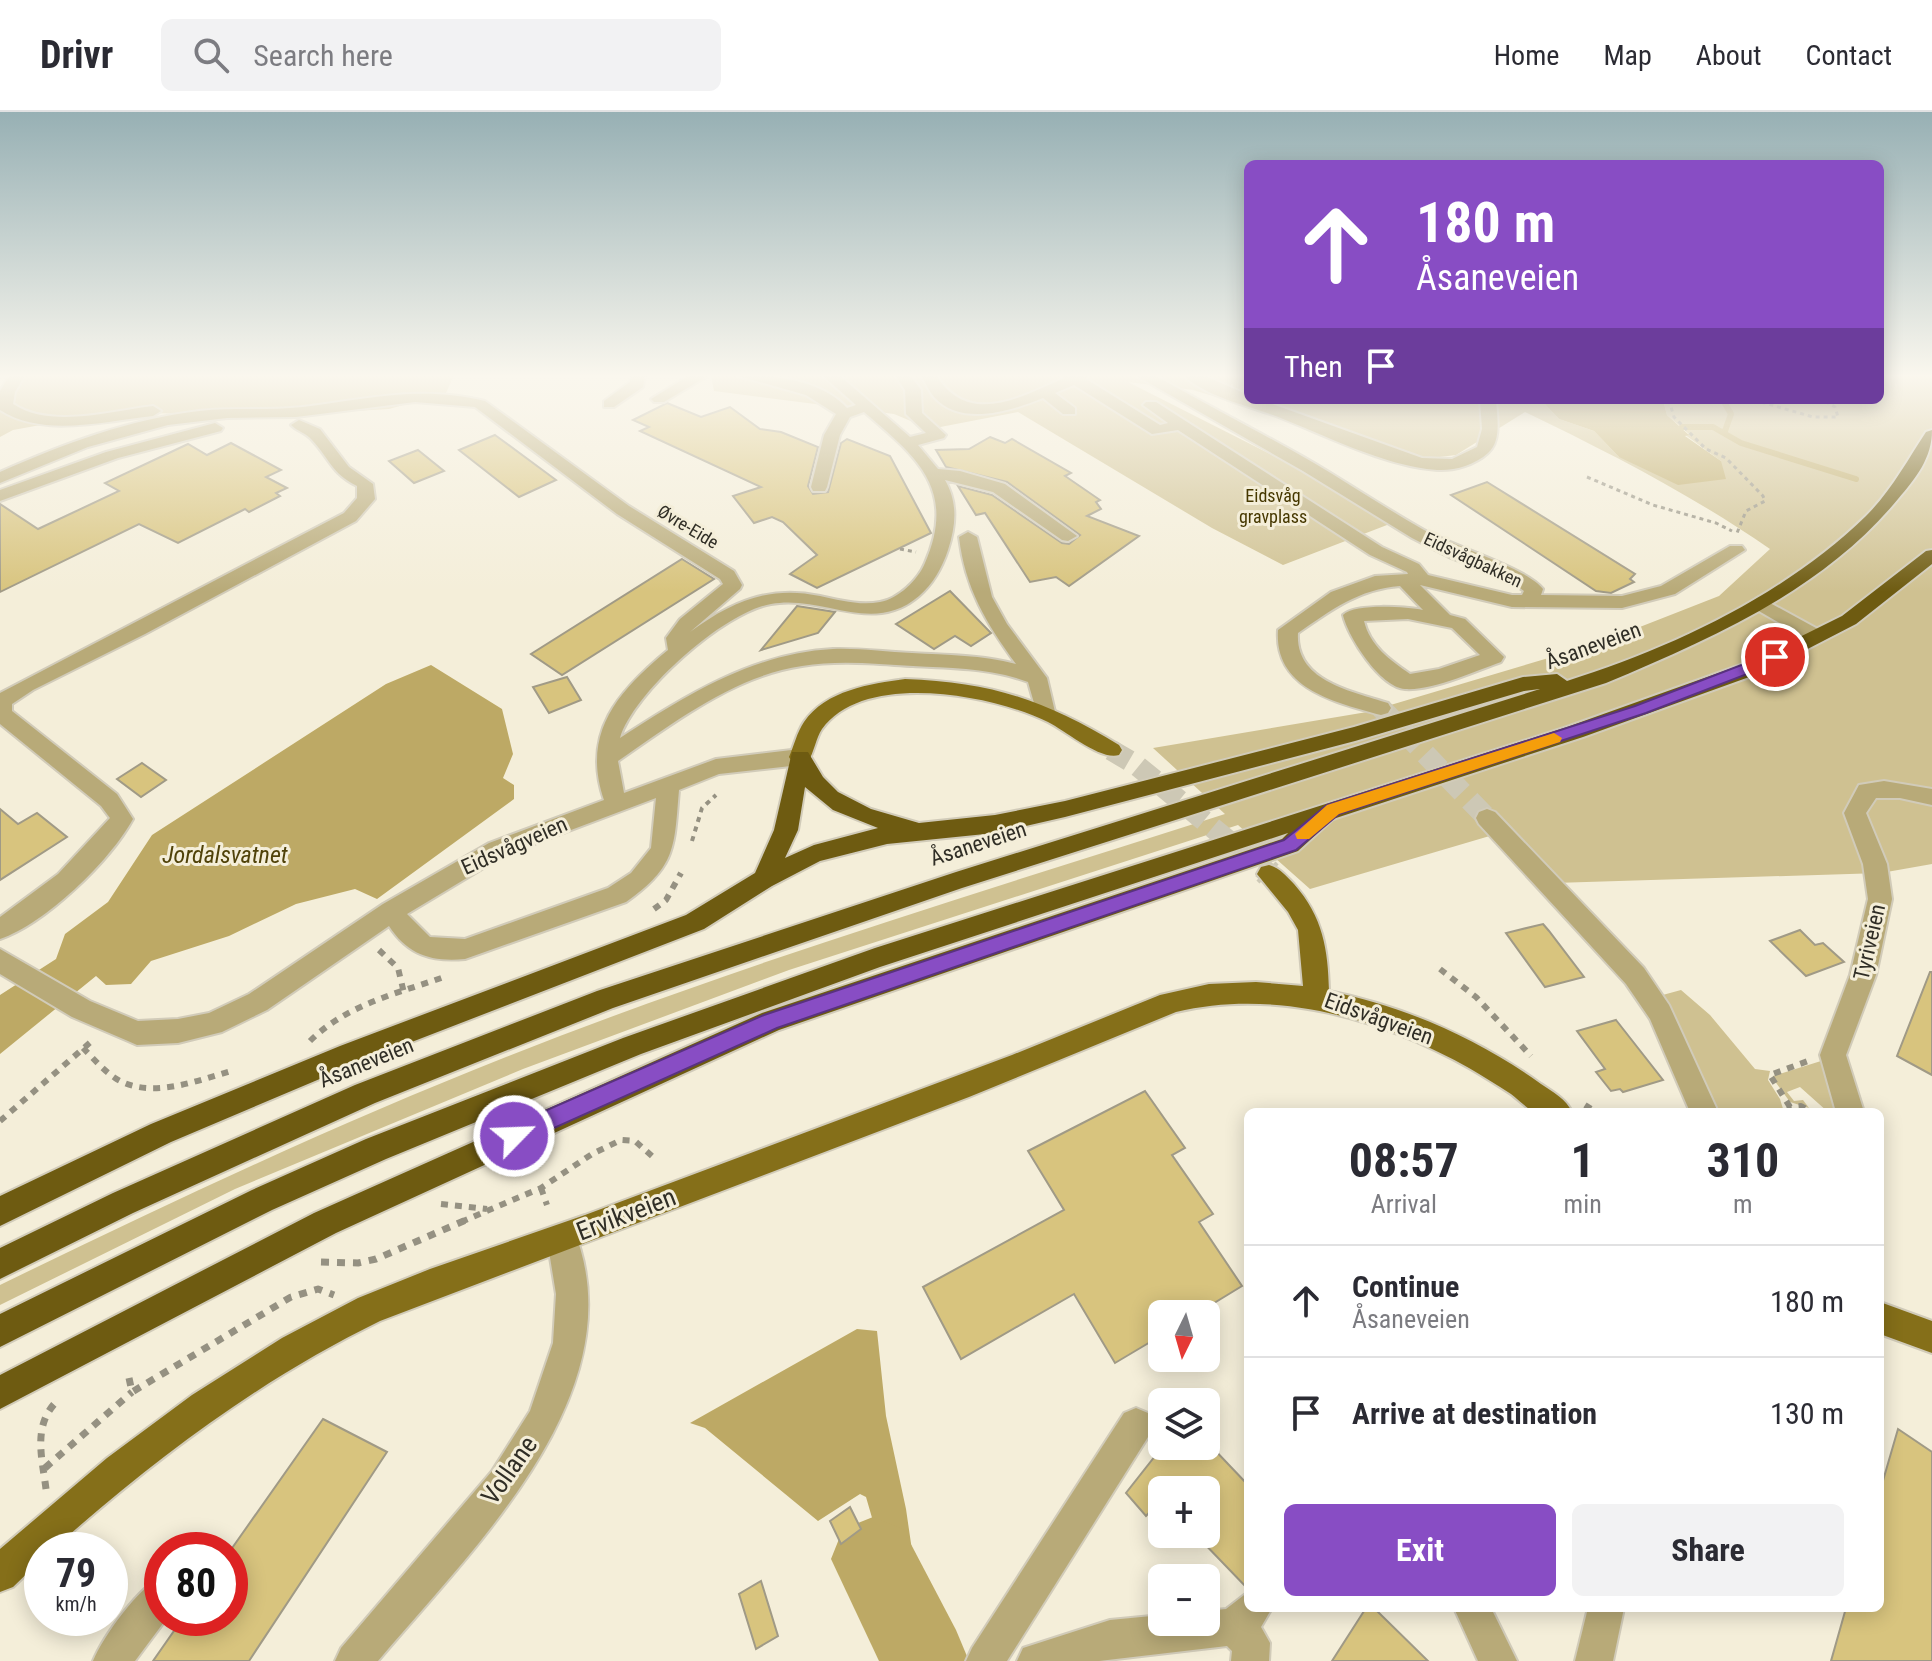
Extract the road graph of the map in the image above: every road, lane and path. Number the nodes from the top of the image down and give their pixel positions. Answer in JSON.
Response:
{"nodes":[{"id":1,"x":75,"y":447,"type":"edge"},
{"id":2,"x":140,"y":447,"type":"edge"},
{"id":3,"x":327,"y":447,"type":"edge"},
{"id":4,"x":538,"y":447,"type":"edge"},
{"id":5,"x":829,"y":447,"type":"edge"},
{"id":6,"x":910,"y":447,"type":"edge"},
{"id":7,"x":1216,"y":447,"type":"edge"},
{"id":8,"x":1273,"y":447,"type":"edge"},
{"id":9,"x":1373,"y":447,"type":"edge"},
{"id":10,"x":1485,"y":447,"type":"edge"},
{"id":11,"x":1704,"y":447,"type":"edge"},
{"id":12,"x":1925,"y":447,"type":"edge"},
{"id":13,"x":931,"y":473,"type":"junction"},
{"id":14,"x":1587,"y":477,"type":"dead end"},
{"id":15,"x":0,"y":478,"type":"edge"},
{"id":16,"x":819,"y":487,"type":"dead end"},
{"id":17,"x":0,"y":496,"type":"edge"},
{"id":18,"x":1068,"y":536,"type":"dead end"},
{"id":19,"x":968,"y":537,"type":"dead end"},
{"id":20,"x":1736,"y":542,"type":"junction"},
{"id":21,"x":1932,"y":555,"type":"edge"},
{"id":22,"x":1413,"y":580,"type":"junction"},
{"id":23,"x":1530,"y":600,"type":"junction"},
{"id":24,"x":1759,"y":603,"type":"junction"},
{"id":25,"x":1444,"y":620,"type":"junction"},
{"id":26,"x":1818,"y":637,"type":"junction"},
{"id":27,"x":678,"y":651,"type":"junction"},
{"id":28,"x":1037,"y":678,"type":"junction"},
{"id":29,"x":1599,"y":678,"type":"junction"},
{"id":30,"x":1381,"y":708,"type":"tunnel mouth"},
{"id":31,"x":1045,"y":712,"type":"junction"},
{"id":32,"x":1111,"y":750,"type":"tunnel mouth"},
{"id":33,"x":800,"y":757,"type":"junction"},
{"id":34,"x":605,"y":759,"type":"junction"},
{"id":35,"x":668,"y":785,"type":"junction"},
{"id":36,"x":1924,"y":795,"type":"edge"},
{"id":37,"x":616,"y":803,"type":"junction"},
{"id":38,"x":1333,"y":809,"type":"junction"},
{"id":39,"x":1487,"y":818,"type":"tunnel mouth"},
{"id":40,"x":923,"y":832,"type":"junction"},
{"id":41,"x":1269,"y":874,"type":"tunnel mouth"},
{"id":42,"x":764,"y":879,"type":"junction"},
{"id":43,"x":392,"y":911,"type":"junction"},
{"id":44,"x":0,"y":929,"type":"edge"},
{"id":45,"x":360,"y":934,"type":"junction"},
{"id":46,"x":7,"y":965,"type":"edge"},
{"id":47,"x":1440,"y":969,"type":"dead end"},
{"id":48,"x":404,"y":993,"type":"dead end"},
{"id":49,"x":1316,"y":999,"type":"junction"},
{"id":50,"x":111,"y":1024,"type":"junction"},
{"id":51,"x":1534,"y":1060,"type":"dead end"},
{"id":52,"x":1795,"y":1066,"type":"dead end"},
{"id":53,"x":1565,"y":1104,"type":"edge"},
{"id":54,"x":1702,"y":1108,"type":"edge"},
{"id":55,"x":1788,"y":1108,"type":"edge"},
{"id":56,"x":1849,"y":1108,"type":"edge"},
{"id":57,"x":0,"y":1121,"type":"edge"},
{"id":58,"x":652,"y":1156,"type":"dead end"},
{"id":59,"x":541,"y":1188,"type":"junction"},
{"id":60,"x":547,"y":1205,"type":"dead end"},
{"id":61,"x":429,"y":1207,"type":"dead end"},
{"id":62,"x":488,"y":1209,"type":"junction"},
{"id":63,"x":0,"y":1211,"type":"edge"},
{"id":64,"x":562,"y":1239,"type":"junction"},
{"id":65,"x":338,"y":1253,"type":"dead end"},
{"id":66,"x":324,"y":1260,"type":"junction"},
{"id":67,"x":0,"y":1264,"type":"edge"},
{"id":68,"x":311,"y":1267,"type":"dead end"},
{"id":69,"x":338,"y":1299,"type":"dead end"},
{"id":70,"x":1884,"y":1319,"type":"edge"},
{"id":71,"x":0,"y":1331,"type":"edge"},
{"id":72,"x":1932,"y":1337,"type":"edge"},
{"id":73,"x":129,"y":1378,"type":"dead end"},
{"id":74,"x":132,"y":1392,"type":"junction"},
{"id":75,"x":0,"y":1393,"type":"edge"},
{"id":76,"x":67,"y":1395,"type":"dead end"},
{"id":77,"x":1136,"y":1425,"type":"dead end"},
{"id":78,"x":44,"y":1469,"type":"junction"},
{"id":79,"x":46,"y":1489,"type":"dead end"},
{"id":80,"x":0,"y":1574,"type":"edge"},
{"id":81,"x":1474,"y":1612,"type":"edge"},
{"id":82,"x":1605,"y":1612,"type":"edge"},
{"id":83,"x":1244,"y":1618,"type":"edge"},
{"id":84,"x":144,"y":1619,"type":"edge"},
{"id":85,"x":112,"y":1661,"type":"edge"},
{"id":86,"x":354,"y":1661,"type":"edge"},
{"id":87,"x":985,"y":1661,"type":"edge"},
{"id":88,"x":1036,"y":1661,"type":"edge"},
{"id":89,"x":1250,"y":1661,"type":"edge"},
{"id":90,"x":1498,"y":1661,"type":"edge"},
{"id":91,"x":1594,"y":1661,"type":"edge"}],
"edges":[{"from":1,"to":15,"type":"street","name":"Øvre-Eide"},
{"from":2,"to":17,"type":"street"},
{"from":3,"to":44,"type":"street"},
{"from":4,"to":27,"type":"street","name":"Øvre-Eide"},
{"from":5,"to":16,"type":"street"},
{"from":6,"to":13,"type":"street"},
{"from":7,"to":22,"type":"street"},
{"from":8,"to":23,"type":"street","name":"Eidsvågbakken"},
{"from":9,"to":10,"type":"street"},
{"from":11,"to":20,"type":"path"},
{"from":12,"to":24,"type":"highway","name":"Åsaneveien"},
{"from":13,"to":18,"type":"street"},
{"from":13,"to":27,"type":"street"},
{"from":14,"to":20,"type":"path"},
{"from":19,"to":28,"type":"street"},
{"from":20,"to":23,"type":"street"},
{"from":21,"to":26,"type":"highway"},
{"from":22,"to":23,"type":"street","name":"Eidsvågbakken"},
{"from":22,"to":25,"type":"street"},
{"from":22,"to":30,"type":"street","name":"Eidsvågbakken"},
{"from":24,"to":26,"type":"street"},
{"from":24,"to":29,"type":"highway","name":"Åsaneveien"},
{"from":25,"to":25,"type":"street"},
{"from":26,"to":38,"type":"highway"},
{"from":27,"to":34,"type":"street"},
{"from":28,"to":31,"type":"street"},
{"from":28,"to":34,"type":"street"},
{"from":29,"to":40,"type":"highway"},
{"from":29,"to":67,"type":"highway","name":"Åsaneveien"},
{"from":31,"to":32,"type":"main road"},
{"from":31,"to":33,"type":"main road"},
{"from":33,"to":35,"type":"street","name":"Eidsvågveien"},
{"from":33,"to":40,"type":"highway"},
{"from":33,"to":42,"type":"highway"},
{"from":34,"to":37,"type":"street"},
{"from":35,"to":37,"type":"street","name":"Eidsvågveien"},
{"from":35,"to":43,"type":"street"},
{"from":36,"to":56,"type":"street","name":"Tyriveien"},
{"from":37,"to":43,"type":"street","name":"Eidsvågveien"},
{"from":38,"to":71,"type":"highway"},
{"from":38,"to":75,"type":"highway"},
{"from":39,"to":54,"type":"street"},
{"from":40,"to":42,"type":"highway"},
{"from":41,"to":49,"type":"main road","name":"Eidsvågveien"},
{"from":42,"to":63,"type":"highway"},
{"from":43,"to":45,"type":"street","name":"Eidsvågveien"},
{"from":45,"to":48,"type":"path"},
{"from":45,"to":50,"type":"street","name":"Eidsvågveien"},
{"from":46,"to":50,"type":"street","name":"Eidsvågveien"},
{"from":47,"to":51,"type":"path"},
{"from":49,"to":53,"type":"main road","name":"Eidsvågveien"},
{"from":49,"to":64,"type":"main road","name":"Ervikveien"},
{"from":50,"to":57,"type":"path"},
{"from":52,"to":55,"type":"path"},
{"from":58,"to":59,"type":"path"},
{"from":59,"to":60,"type":"path"},
{"from":59,"to":62,"type":"path"},
{"from":61,"to":62,"type":"path"},
{"from":62,"to":66,"type":"path"},
{"from":64,"to":80,"type":"main road","name":"Ervikveien"},
{"from":64,"to":86,"type":"street","name":"Vollane"},
{"from":65,"to":66,"type":"path"},
{"from":66,"to":68,"type":"path"},
{"from":69,"to":74,"type":"path"},
{"from":70,"to":72,"type":"main road"},
{"from":73,"to":74,"type":"path"},
{"from":74,"to":78,"type":"path"},
{"from":76,"to":78,"type":"path"},
{"from":77,"to":87,"type":"street"},
{"from":78,"to":79,"type":"path"},
{"from":81,"to":90,"type":"street"},
{"from":82,"to":91,"type":"street"},
{"from":83,"to":88,"type":"street"},
{"from":83,"to":89,"type":"street"},
{"from":84,"to":85,"type":"street"}]}
